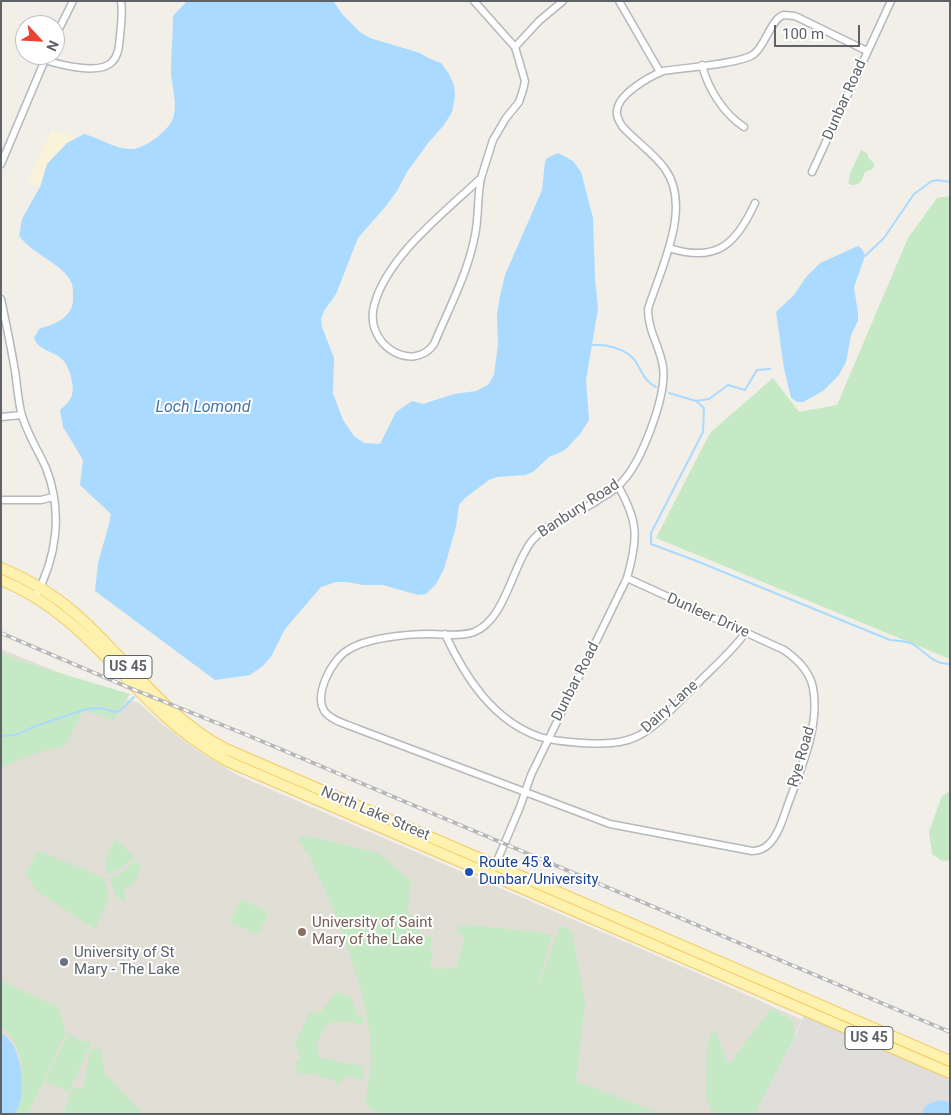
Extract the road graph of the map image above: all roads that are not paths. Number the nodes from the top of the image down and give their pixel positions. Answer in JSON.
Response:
{"nodes":[{"id":1,"x":73,"y":1,"type":"edge"},
{"id":2,"x":121,"y":1,"type":"edge"},
{"id":3,"x":474,"y":1,"type":"edge"},
{"id":4,"x":564,"y":1,"type":"edge"},
{"id":5,"x":619,"y":1,"type":"edge"},
{"id":6,"x":891,"y":1,"type":"edge"},
{"id":7,"x":65,"y":17,"type":"edge"},
{"id":8,"x":515,"y":48,"type":"junction"},
{"id":9,"x":867,"y":51,"type":"junction"},
{"id":10,"x":43,"y":65,"type":"edge"},
{"id":11,"x":65,"y":65,"type":"edge"},
{"id":12,"x":702,"y":65,"type":"junction"},
{"id":13,"x":660,"y":72,"type":"junction"},
{"id":14,"x":744,"y":127,"type":"dead end"},
{"id":15,"x":1,"y":164,"type":"edge"},
{"id":16,"x":812,"y":172,"type":"dead end"},
{"id":17,"x":481,"y":178,"type":"junction"},
{"id":18,"x":755,"y":203,"type":"dead end"},
{"id":19,"x":669,"y":248,"type":"junction"},
{"id":20,"x":1,"y":299,"type":"edge"},
{"id":21,"x":22,"y":415,"type":"junction"},
{"id":22,"x":1,"y":417,"type":"edge"},
{"id":23,"x":618,"y":486,"type":"junction"},
{"id":24,"x":53,"y":497,"type":"junction"},
{"id":25,"x":1,"y":500,"type":"edge"},
{"id":26,"x":1,"y":568,"type":"edge"},
{"id":27,"x":627,"y":578,"type":"junction"},
{"id":28,"x":1,"y":580,"type":"edge"},
{"id":29,"x":40,"y":587,"type":"junction"},
{"id":30,"x":35,"y":597,"type":"junction"},
{"id":31,"x":746,"y":632,"type":"junction"},
{"id":32,"x":445,"y":634,"type":"junction"},
{"id":33,"x":790,"y":654,"type":"joint"},
{"id":34,"x":547,"y":738,"type":"junction"},
{"id":35,"x":525,"y":792,"type":"junction"},
{"id":36,"x":752,"y":851,"type":"joint"},
{"id":37,"x":496,"y":866,"type":"junction"},
{"id":38,"x":491,"y":876,"type":"junction"},
{"id":39,"x":950,"y":1061,"type":"edge"},
{"id":40,"x":950,"y":1073,"type":"edge"}],
"edges":[{"from":1,"to":7,"type":"street"},
{"from":2,"to":11,"type":"street"},
{"from":3,"to":8,"type":"street"},
{"from":4,"to":8,"type":"street"},
{"from":5,"to":13,"type":"street"},
{"from":6,"to":9,"type":"street","name":"Dunbar Road"},
{"from":8,"to":17,"type":"street"},
{"from":9,"to":12,"type":"street","name":"Banbury Road"},
{"from":9,"to":16,"type":"street","name":"Dunbar Road"},
{"from":10,"to":15,"type":"street"},
{"from":12,"to":13,"type":"street","name":"Banbury Road"},
{"from":12,"to":14,"type":"street"},
{"from":13,"to":19,"type":"street","name":"Banbury Road"},
{"from":17,"to":17,"type":"street"},
{"from":18,"to":19,"type":"street"},
{"from":19,"to":23,"type":"street","name":"Banbury Road"},
{"from":20,"to":21,"type":"street"},
{"from":21,"to":22,"type":"street"},
{"from":21,"to":24,"type":"street"},
{"from":23,"to":27,"type":"street","name":"Dunbar Road"},
{"from":23,"to":32,"type":"street","name":"Banbury Road"},
{"from":24,"to":25,"type":"street"},
{"from":24,"to":29,"type":"street"},
{"from":26,"to":29,"type":"main road","name":"North Lake Street","number":"US 45"},
{"from":27,"to":31,"type":"street","name":"Dunleer Drive"},
{"from":27,"to":34,"type":"street","name":"Dunbar Road"},
{"from":28,"to":30,"type":"main road","name":"North Lake Street","number":"US 45"},
{"from":29,"to":30,"type":"street"},
{"from":29,"to":37,"type":"main road","name":"North Lake Street","number":"US 45"},
{"from":30,"to":38,"type":"main road","name":"North Lake Street","number":"US 45"},
{"from":31,"to":33,"type":"street","name":"Dunleer Drive"},
{"from":31,"to":34,"type":"street","name":"Dairy Lane"},
{"from":32,"to":34,"type":"street","name":"Dairy Lane"},
{"from":32,"to":35,"type":"street","name":"Banbury Road"},
{"from":33,"to":36,"type":"street","name":"Rye Road"},
{"from":34,"to":35,"type":"street","name":"Dunbar Road"},
{"from":35,"to":36,"type":"street","name":"Banbury Road"},
{"from":35,"to":37,"type":"street","name":"Dunbar Road"},
{"from":37,"to":38,"type":"street","name":"Dunbar Road"},
{"from":37,"to":39,"type":"main road","name":"North Lake Street","number":"US 45"},
{"from":38,"to":40,"type":"main road","name":"North Lake Street","number":"US 45"}]}
